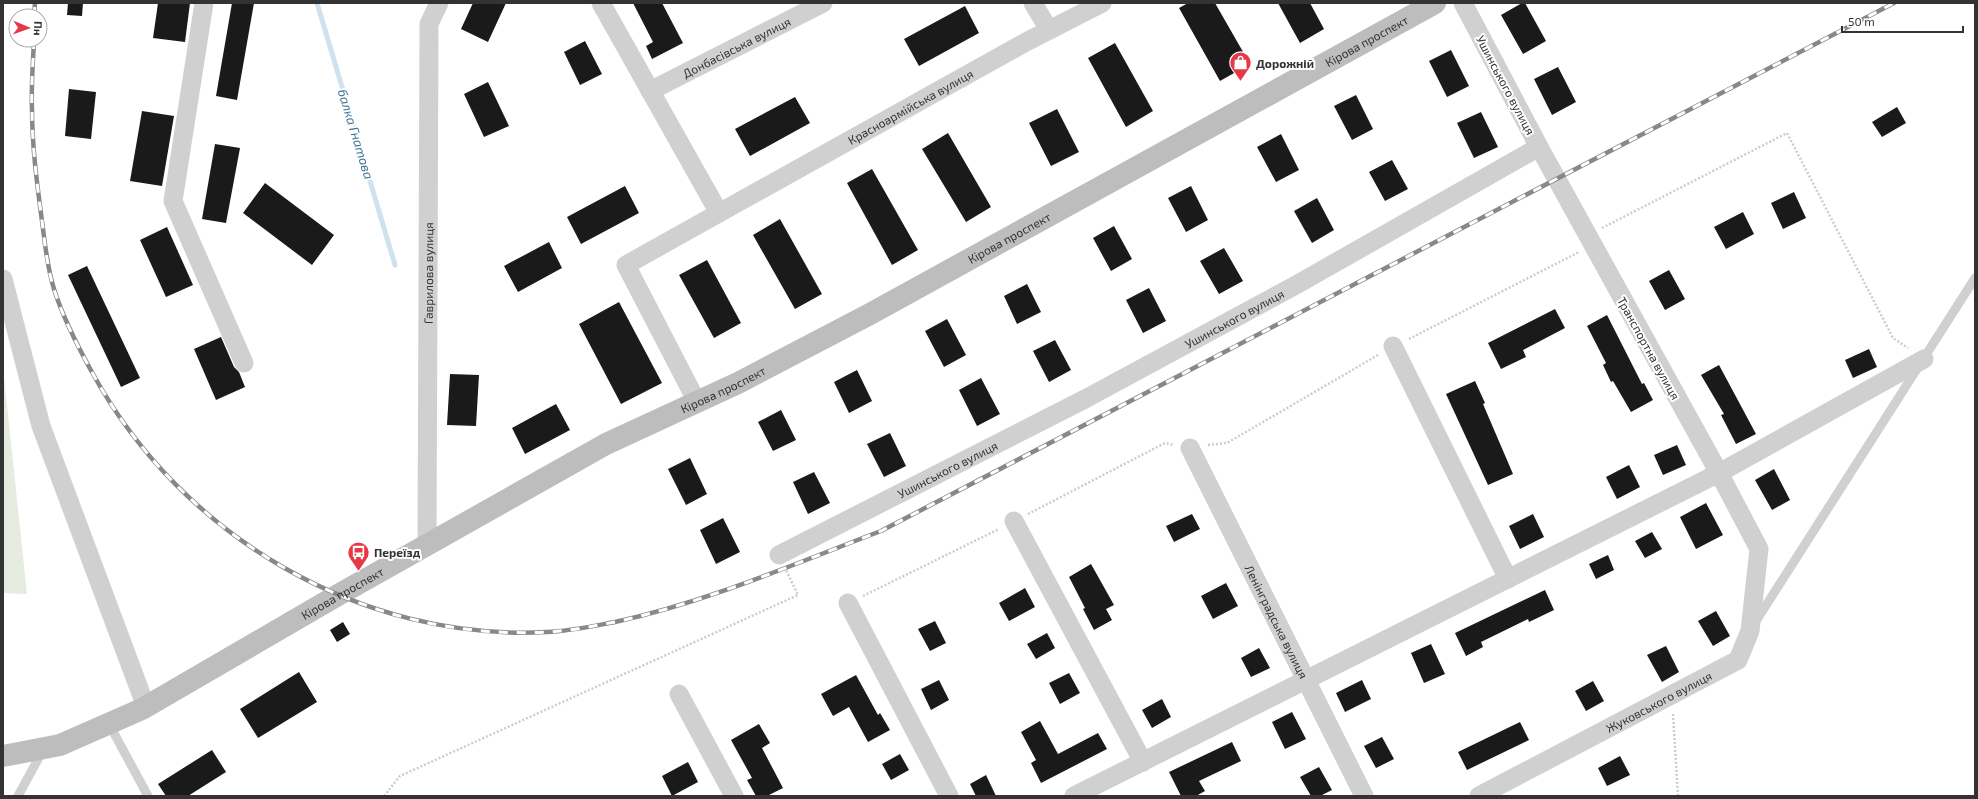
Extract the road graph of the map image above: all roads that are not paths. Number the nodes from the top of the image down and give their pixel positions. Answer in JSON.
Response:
{"nodes":[{"id":1,"x":204,"y":3,"type":"edge"},
{"id":2,"x":439,"y":3,"type":"edge"},
{"id":3,"x":601,"y":3,"type":"edge"},
{"id":4,"x":823,"y":3,"type":"edge"},
{"id":5,"x":1033,"y":3,"type":"edge"},
{"id":6,"x":1102,"y":3,"type":"edge"},
{"id":7,"x":1435,"y":3,"type":"edge"},
{"id":8,"x":1462,"y":3,"type":"edge"},
{"id":9,"x":1049,"y":30,"type":"junction"},
{"id":10,"x":650,"y":91,"type":"junction"},
{"id":11,"x":1539,"y":147,"type":"junction"},
{"id":12,"x":719,"y":213,"type":"junction"},
{"id":13,"x":1975,"y":278,"type":"edge"},
{"id":14,"x":3,"y":279,"type":"edge"},
{"id":15,"x":1394,"y":346,"type":"road end"},
{"id":16,"x":1924,"y":359,"type":"junction"},
{"id":17,"x":244,"y":363,"type":"dead end"},
{"id":18,"x":697,"y":402,"type":"junction"},
{"id":19,"x":1190,"y":448,"type":"road end"},
{"id":20,"x":1719,"y":473,"type":"junction"},
{"id":21,"x":1014,"y":521,"type":"road end"},
{"id":22,"x":427,"y":546,"type":"junction"},
{"id":23,"x":1759,"y":549,"type":"joint"},
{"id":24,"x":779,"y":555,"type":"road end"},
{"id":25,"x":1508,"y":579,"type":"junction"},
{"id":26,"x":848,"y":603,"type":"road end"},
{"id":27,"x":1750,"y":631,"type":"junction"},
{"id":28,"x":1306,"y":680,"type":"junction"},
{"id":29,"x":679,"y":694,"type":"dead end"},
{"id":30,"x":146,"y":707,"type":"junction"},
{"id":31,"x":109,"y":724,"type":"junction"},
{"id":32,"x":43,"y":748,"type":"junction"},
{"id":33,"x":3,"y":756,"type":"edge"},
{"id":34,"x":1143,"y":762,"type":"junction"},
{"id":35,"x":18,"y":796,"type":"edge"},
{"id":36,"x":148,"y":796,"type":"edge"},
{"id":37,"x":734,"y":796,"type":"edge"},
{"id":38,"x":949,"y":796,"type":"edge"},
{"id":39,"x":1074,"y":796,"type":"edge"},
{"id":40,"x":1364,"y":796,"type":"edge"},
{"id":41,"x":1479,"y":796,"type":"edge"}],
"edges":[{"from":1,"to":17,"type":"street"},
{"from":2,"to":22,"type":"street","name":"Гаврилова вулиця"},
{"from":3,"to":10,"type":"street"},
{"from":4,"to":10,"type":"street","name":"Донбасівська вулиця"},
{"from":5,"to":9,"type":"street"},
{"from":6,"to":9,"type":"street","name":"Красноармійська вулиця"},
{"from":7,"to":18,"type":"street","name":"Кірова проспект"},
{"from":8,"to":11,"type":"street","name":"Ушинського вулиця"},
{"from":9,"to":12,"type":"street","name":"Красноармійська вулиця"},
{"from":10,"to":12,"type":"street"},
{"from":11,"to":20,"type":"street","name":"Транспортна вулиця"},
{"from":11,"to":24,"type":"street","name":"Ушинського вулиця"},
{"from":12,"to":18,"type":"street","name":"Красноармійська вулиця"},
{"from":13,"to":16,"type":"lane"},
{"from":14,"to":30,"type":"street"},
{"from":15,"to":25,"type":"street"},
{"from":16,"to":20,"type":"street"},
{"from":16,"to":27,"type":"lane"},
{"from":18,"to":22,"type":"street","name":"Кірова проспект"},
{"from":19,"to":28,"type":"street","name":"Ленінградська вулиця"},
{"from":20,"to":23,"type":"street","name":"Транспортна вулиця"},
{"from":20,"to":25,"type":"street"},
{"from":21,"to":34,"type":"street"},
{"from":22,"to":30,"type":"street","name":"Кірова проспект"},
{"from":23,"to":27,"type":"street","name":"Жуковського вулиця"},
{"from":25,"to":28,"type":"street"},
{"from":26,"to":38,"type":"street"},
{"from":27,"to":41,"type":"street","name":"Жуковського вулиця"},
{"from":28,"to":34,"type":"street"},
{"from":28,"to":40,"type":"street","name":"Ленінградська вулиця"},
{"from":29,"to":37,"type":"street"},
{"from":30,"to":31,"type":"street","name":"Кірова проспект"},
{"from":31,"to":32,"type":"street","name":"Кірова проспект"},
{"from":31,"to":36,"type":"lane"},
{"from":32,"to":33,"type":"street","name":"Кірова проспект"},
{"from":32,"to":35,"type":"lane"},
{"from":34,"to":39,"type":"street"}]}
